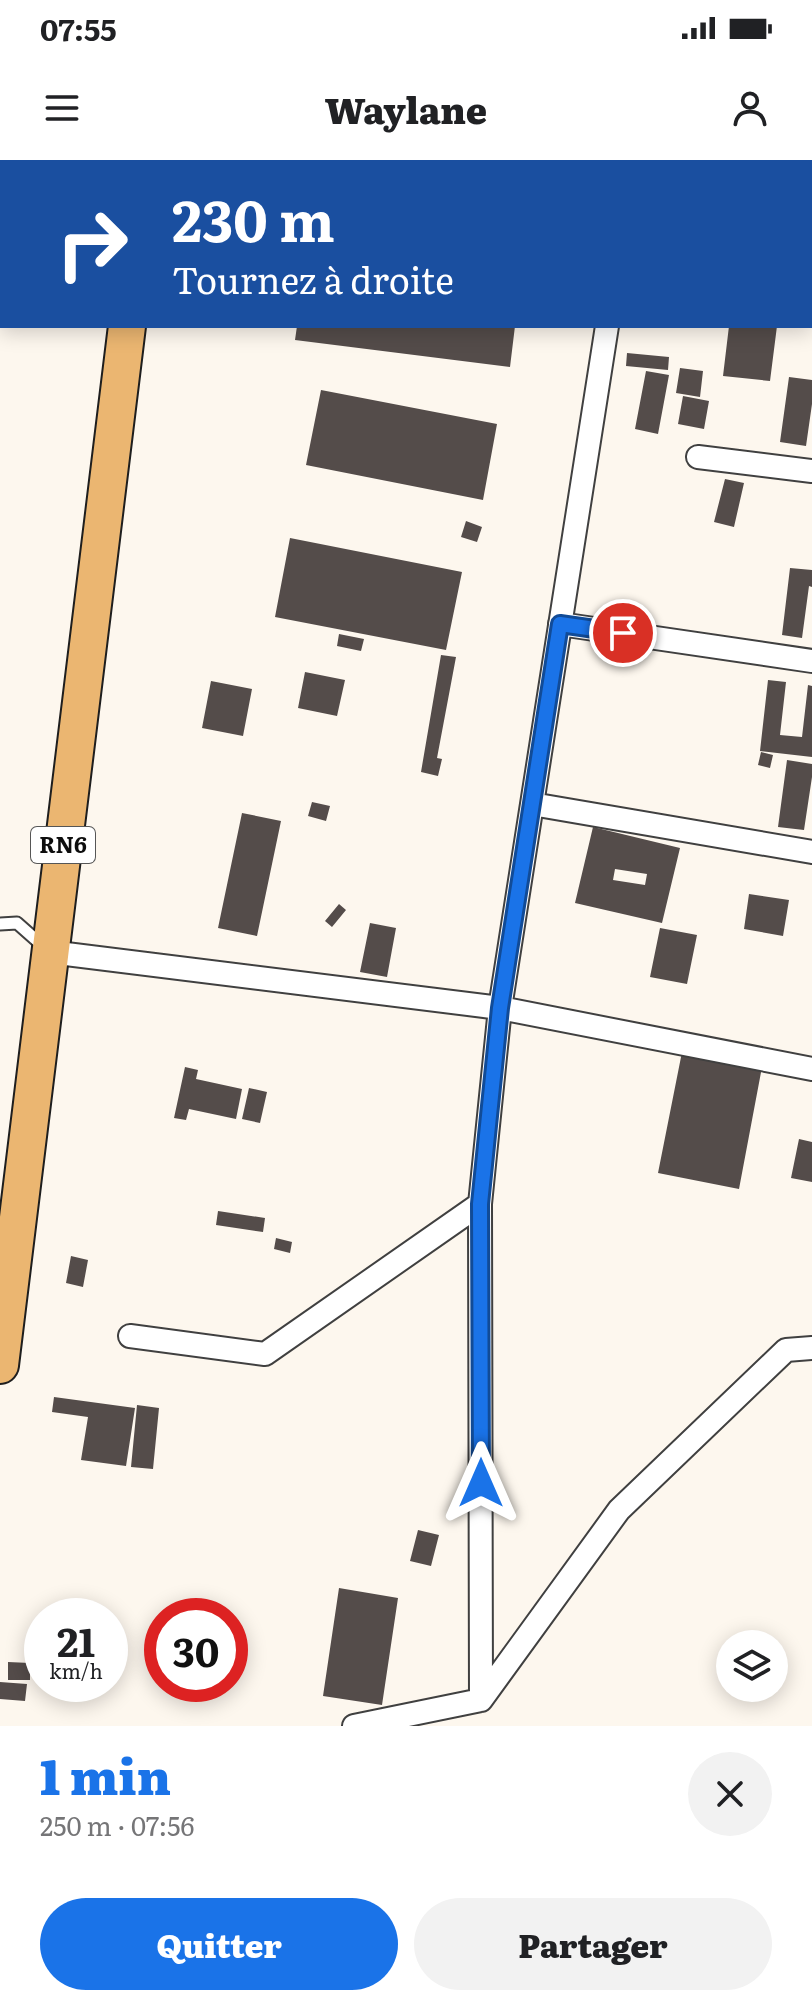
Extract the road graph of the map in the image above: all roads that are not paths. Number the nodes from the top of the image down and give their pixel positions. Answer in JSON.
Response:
{"nodes":[{"id":1,"x":127,"y":328,"type":"edge"},
{"id":2,"x":607,"y":328,"type":"edge"},
{"id":3,"x":698,"y":457,"type":"dead end"},
{"id":4,"x":812,"y":471,"type":"edge"},
{"id":5,"x":560,"y":624,"type":"junction"},
{"id":6,"x":812,"y":661,"type":"edge"},
{"id":7,"x":532,"y":804,"type":"junction"},
{"id":8,"x":812,"y":852,"type":"edge"},
{"id":9,"x":0,"y":924,"type":"edge"},
{"id":10,"x":50,"y":952,"type":"junction"},
{"id":11,"x":500,"y":1008,"type":"junction"},
{"id":12,"x":812,"y":1069,"type":"edge"},
{"id":13,"x":480,"y":1204,"type":"junction"},
{"id":14,"x":130,"y":1336,"type":"dead end"},
{"id":15,"x":812,"y":1348,"type":"edge"},
{"id":16,"x":0,"y":1365,"type":"edge"},
{"id":17,"x":481,"y":1700,"type":"junction"},
{"id":18,"x":354,"y":1726,"type":"edge"}],
"edges":[{"from":1,"to":10,"type":"main road","number":"RN6"},
{"from":2,"to":5,"type":"street"},
{"from":3,"to":4,"type":"street"},
{"from":5,"to":6,"type":"street"},
{"from":5,"to":7,"type":"street"},
{"from":7,"to":8,"type":"street"},
{"from":7,"to":11,"type":"street"},
{"from":9,"to":10,"type":"lane"},
{"from":10,"to":11,"type":"street"},
{"from":10,"to":16,"type":"main road","number":"RN6"},
{"from":11,"to":12,"type":"street"},
{"from":11,"to":13,"type":"street"},
{"from":13,"to":14,"type":"street"},
{"from":13,"to":17,"type":"street"},
{"from":15,"to":17,"type":"street"},
{"from":17,"to":18,"type":"street"}]}
